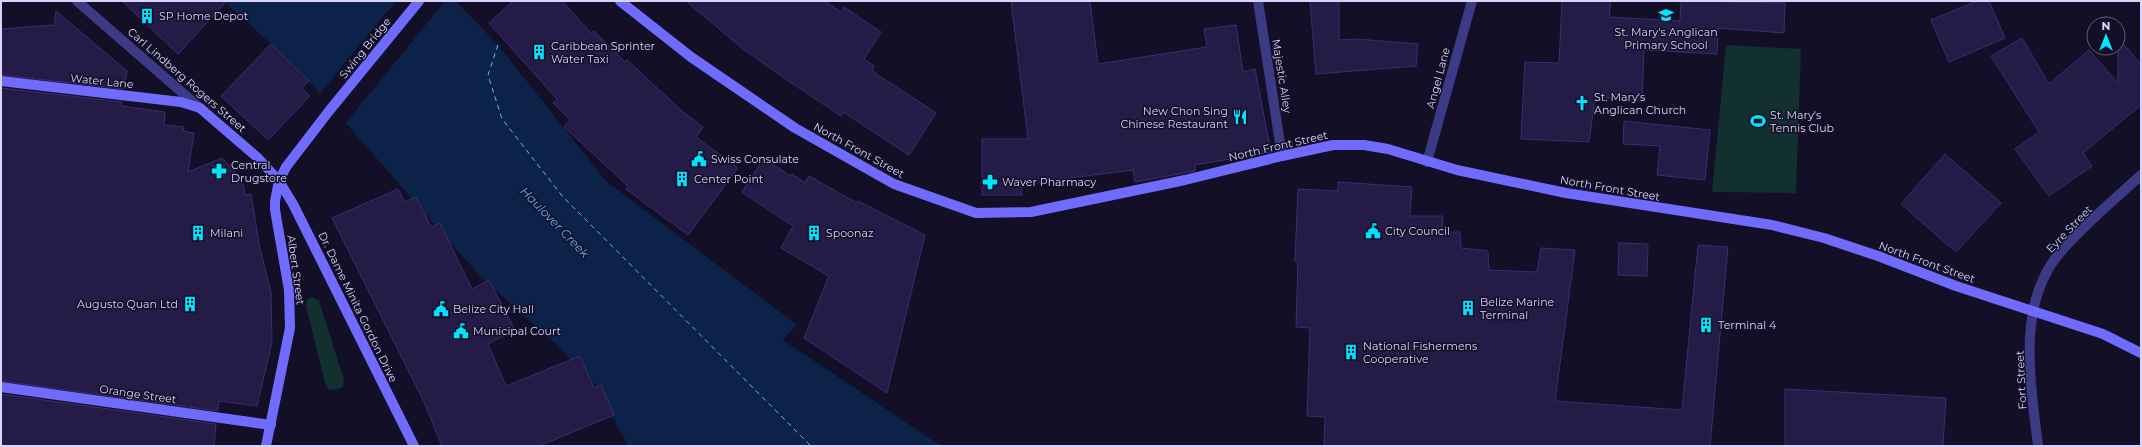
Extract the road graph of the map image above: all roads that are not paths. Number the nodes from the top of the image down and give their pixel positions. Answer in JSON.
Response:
{"nodes":[{"id":1,"x":77,"y":1,"type":"edge"},
{"id":2,"x":419,"y":1,"type":"edge"},
{"id":3,"x":620,"y":1,"type":"edge"},
{"id":4,"x":1258,"y":1,"type":"edge"},
{"id":5,"x":1472,"y":1,"type":"edge"},
{"id":6,"x":1,"y":81,"type":"edge"},
{"id":7,"x":200,"y":108,"type":"junction"},
{"id":8,"x":329,"y":111,"type":"joint"},
{"id":9,"x":1282,"y":156,"type":"junction"},
{"id":10,"x":1427,"y":162,"type":"junction"},
{"id":11,"x":2141,"y":176,"type":"edge"},
{"id":12,"x":279,"y":181,"type":"junction"},
{"id":13,"x":2032,"y":312,"type":"junction"},
{"id":14,"x":2141,"y":354,"type":"edge"},
{"id":15,"x":1,"y":387,"type":"edge"},
{"id":16,"x":271,"y":425,"type":"junction"},
{"id":17,"x":266,"y":446,"type":"edge"},
{"id":18,"x":414,"y":446,"type":"edge"},
{"id":19,"x":2038,"y":446,"type":"edge"}],
"edges":[{"from":1,"to":7,"type":"street","name":"Carl Lindberg Rogers Street"},
{"from":2,"to":8,"type":"main road","name":"Swing Bridge"},
{"from":3,"to":9,"type":"main road","name":"North Front Street"},
{"from":4,"to":9,"type":"street","name":"Majestic Alley"},
{"from":5,"to":10,"type":"street","name":"Angel Lane"},
{"from":6,"to":7,"type":"main road","name":"Water Lane"},
{"from":7,"to":12,"type":"main road","name":"Carl Lindberg Rogers Street"},
{"from":8,"to":12,"type":"main road","name":"Albert Street"},
{"from":9,"to":10,"type":"main road","name":"North Front Street"},
{"from":10,"to":13,"type":"main road","name":"North Front Street"},
{"from":11,"to":13,"type":"street","name":"Eyre Street"},
{"from":12,"to":16,"type":"main road","name":"Albert Street"},
{"from":12,"to":18,"type":"main road","name":"Dr. Dame Minita Gordon Drive"},
{"from":13,"to":14,"type":"main road","name":"North Front Street"},
{"from":13,"to":19,"type":"street","name":"Fort Street"},
{"from":15,"to":16,"type":"main road","name":"Orange Street"},
{"from":16,"to":17,"type":"main road","name":"Albert Street"}]}
